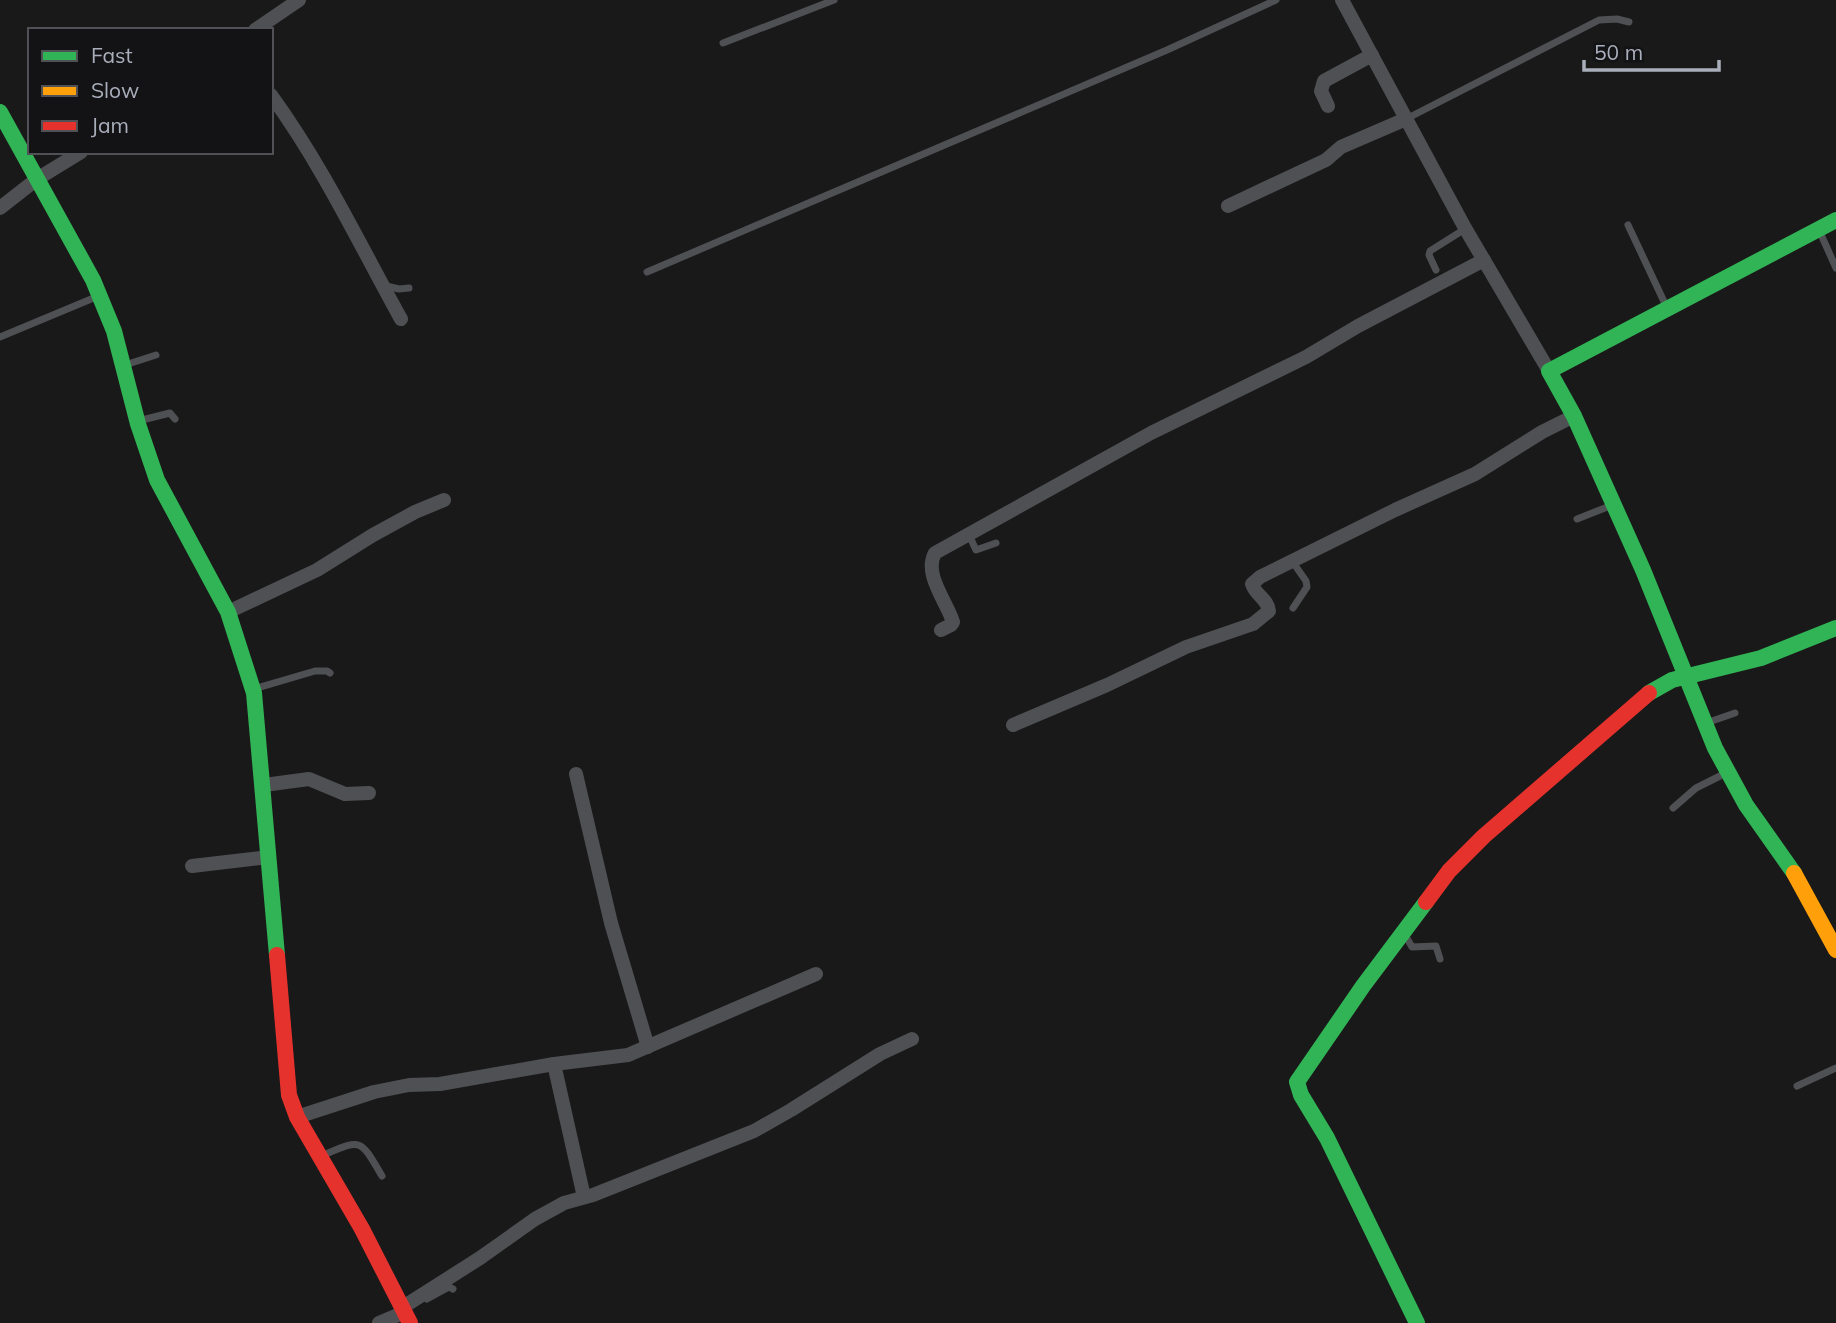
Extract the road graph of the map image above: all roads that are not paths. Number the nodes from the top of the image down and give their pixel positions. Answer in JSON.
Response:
{"nodes":[{"id":1,"x":299,"y":0,"type":"edge"},
{"id":2,"x":834,"y":0,"type":"edge"},
{"id":3,"x":1276,"y":0,"type":"edge"},
{"id":4,"x":1342,"y":0,"type":"edge"},
{"id":5,"x":1629,"y":22,"type":"dead end"},
{"id":6,"x":258,"y":28,"type":"edge"},
{"id":7,"x":723,"y":43,"type":"dead end"},
{"id":8,"x":1372,"y":55,"type":"junction"},
{"id":9,"x":273,"y":98,"type":"edge"},
{"id":10,"x":1328,"y":106,"type":"dead end"},
{"id":11,"x":0,"y":112,"type":"edge"},
{"id":12,"x":1406,"y":119,"type":"junction"},
{"id":13,"x":78,"y":154,"type":"edge"},
{"id":14,"x":37,"y":179,"type":"junction"},
{"id":15,"x":1227,"y":206,"type":"dead end"},
{"id":16,"x":0,"y":208,"type":"edge"},
{"id":17,"x":1836,"y":220,"type":"edge"},
{"id":18,"x":1628,"y":225,"type":"dead end"},
{"id":19,"x":1465,"y":228,"type":"junction"},
{"id":20,"x":1819,"y":229,"type":"junction"},
{"id":21,"x":1484,"y":260,"type":"junction"},
{"id":22,"x":1836,"y":268,"type":"edge"},
{"id":23,"x":1436,"y":270,"type":"dead end"},
{"id":24,"x":647,"y":272,"type":"dead end"},
{"id":25,"x":382,"y":285,"type":"junction"},
{"id":26,"x":409,"y":288,"type":"dead end"},
{"id":27,"x":100,"y":296,"type":"junction"},
{"id":28,"x":1668,"y":308,"type":"junction"},
{"id":29,"x":401,"y":319,"type":"dead end"},
{"id":30,"x":0,"y":337,"type":"edge"},
{"id":31,"x":156,"y":355,"type":"dead end"},
{"id":32,"x":125,"y":365,"type":"junction"},
{"id":33,"x":1549,"y":371,"type":"junction"},
{"id":34,"x":1574,"y":416,"type":"junction"},
{"id":35,"x":175,"y":419,"type":"dead end"},
{"id":36,"x":138,"y":421,"type":"junction"},
{"id":37,"x":444,"y":500,"type":"dead end"},
{"id":38,"x":1614,"y":504,"type":"junction"},
{"id":39,"x":1577,"y":519,"type":"dead end"},
{"id":40,"x":969,"y":534,"type":"junction"},
{"id":41,"x":996,"y":543,"type":"dead end"},
{"id":42,"x":1292,"y":561,"type":"junction"},
{"id":43,"x":1293,"y":608,"type":"dead end"},
{"id":44,"x":228,"y":612,"type":"junction"},
{"id":45,"x":1836,"y":628,"type":"edge"},
{"id":46,"x":941,"y":631,"type":"dead end"},
{"id":47,"x":330,"y":673,"type":"dead end"},
{"id":48,"x":1686,"y":677,"type":"junction"},
{"id":49,"x":253,"y":689,"type":"junction"},
{"id":50,"x":1735,"y":713,"type":"dead end"},
{"id":51,"x":1705,"y":724,"type":"junction"},
{"id":52,"x":1013,"y":725,"type":"dead end"},
{"id":53,"x":1728,"y":772,"type":"junction"},
{"id":54,"x":576,"y":774,"type":"dead end"},
{"id":55,"x":264,"y":785,"type":"junction"},
{"id":56,"x":369,"y":793,"type":"dead end"},
{"id":57,"x":1673,"y":808,"type":"dead end"},
{"id":58,"x":269,"y":857,"type":"junction"},
{"id":59,"x":192,"y":866,"type":"dead end"},
{"id":60,"x":1403,"y":932,"type":"junction"},
{"id":61,"x":1836,"y":950,"type":"edge"},
{"id":62,"x":1440,"y":959,"type":"dead end"},
{"id":63,"x":816,"y":974,"type":"dead end"},
{"id":64,"x":912,"y":1039,"type":"dead end"},
{"id":65,"x":648,"y":1046,"type":"junction"},
{"id":66,"x":554,"y":1063,"type":"junction"},
{"id":67,"x":1836,"y":1068,"type":"edge"},
{"id":68,"x":1797,"y":1086,"type":"dead end"},
{"id":69,"x":297,"y":1118,"type":"junction"},
{"id":70,"x":320,"y":1156,"type":"junction"},
{"id":71,"x":382,"y":1176,"type":"dead end"},
{"id":72,"x":584,"y":1197,"type":"junction"},
{"id":73,"x":453,"y":1289,"type":"dead end"},
{"id":74,"x":406,"y":1314,"type":"edge"},
{"id":75,"x":379,"y":1323,"type":"edge"},
{"id":76,"x":1417,"y":1323,"type":"edge"}],
"edges":[{"from":1,"to":6,"type":"street"},
{"from":2,"to":7,"type":"lane"},
{"from":3,"to":24,"type":"lane"},
{"from":4,"to":8,"type":"street"},
{"from":5,"to":12,"type":"lane"},
{"from":8,"to":10,"type":"street"},
{"from":8,"to":12,"type":"street"},
{"from":9,"to":25,"type":"street"},
{"from":11,"to":14,"type":"street"},
{"from":12,"to":15,"type":"street"},
{"from":12,"to":19,"type":"street"},
{"from":13,"to":14,"type":"street"},
{"from":14,"to":16,"type":"street"},
{"from":14,"to":27,"type":"street"},
{"from":17,"to":20,"type":"street"},
{"from":18,"to":28,"type":"lane"},
{"from":19,"to":21,"type":"street"},
{"from":19,"to":23,"type":"lane"},
{"from":20,"to":22,"type":"lane"},
{"from":20,"to":28,"type":"street"},
{"from":21,"to":33,"type":"street"},
{"from":21,"to":40,"type":"street"},
{"from":25,"to":26,"type":"lane"},
{"from":25,"to":29,"type":"street"},
{"from":27,"to":30,"type":"lane"},
{"from":27,"to":32,"type":"street"},
{"from":28,"to":33,"type":"street"},
{"from":31,"to":32,"type":"lane"},
{"from":32,"to":36,"type":"street"},
{"from":33,"to":34,"type":"street"},
{"from":34,"to":38,"type":"street"},
{"from":34,"to":42,"type":"street"},
{"from":35,"to":36,"type":"lane"},
{"from":36,"to":44,"type":"street"},
{"from":37,"to":44,"type":"street"},
{"from":38,"to":39,"type":"lane"},
{"from":38,"to":48,"type":"street"},
{"from":40,"to":41,"type":"lane"},
{"from":40,"to":46,"type":"street"},
{"from":42,"to":43,"type":"lane"},
{"from":42,"to":52,"type":"street"},
{"from":44,"to":49,"type":"street"},
{"from":45,"to":48,"type":"street"},
{"from":47,"to":49,"type":"lane"},
{"from":48,"to":51,"type":"street"},
{"from":48,"to":60,"type":"street"},
{"from":49,"to":55,"type":"street"},
{"from":50,"to":51,"type":"lane"},
{"from":51,"to":53,"type":"street"},
{"from":53,"to":57,"type":"lane"},
{"from":53,"to":61,"type":"street"},
{"from":54,"to":65,"type":"street"},
{"from":55,"to":56,"type":"street"},
{"from":55,"to":58,"type":"street"},
{"from":58,"to":59,"type":"street"},
{"from":58,"to":69,"type":"street"},
{"from":60,"to":62,"type":"lane"},
{"from":60,"to":76,"type":"street"},
{"from":63,"to":65,"type":"street"},
{"from":64,"to":72,"type":"street"},
{"from":65,"to":66,"type":"street"},
{"from":66,"to":69,"type":"street"},
{"from":66,"to":72,"type":"street"},
{"from":67,"to":68,"type":"lane"},
{"from":69,"to":70,"type":"street"},
{"from":70,"to":71,"type":"lane"},
{"from":70,"to":74,"type":"street"},
{"from":72,"to":74,"type":"street"},
{"from":73,"to":74,"type":"lane"},
{"from":74,"to":75,"type":"street"}]}
